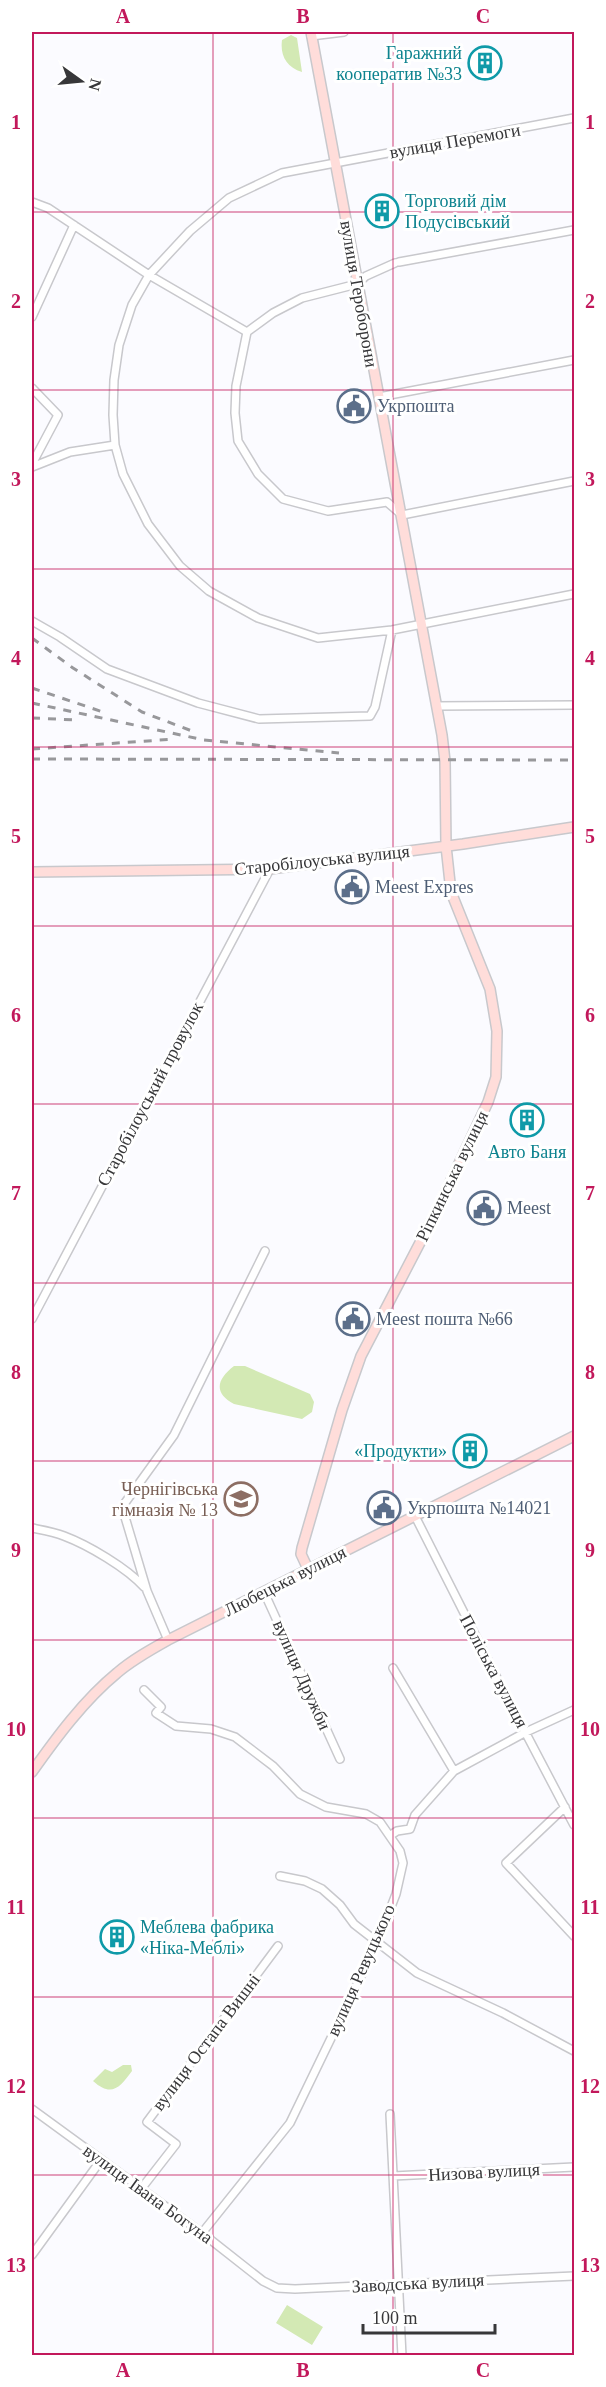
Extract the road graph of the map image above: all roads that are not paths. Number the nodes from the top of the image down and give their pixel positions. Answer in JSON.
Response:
{"nodes":[{"id":1,"x":344,"y":32,"type":"edge"},
{"id":2,"x":311,"y":34,"type":"edge"},
{"id":3,"x":574,"y":118,"type":"edge"},
{"id":4,"x":336,"y":163,"type":"junction"},
{"id":5,"x":32,"y":202,"type":"edge"},
{"id":6,"x":74,"y":225,"type":"junction"},
{"id":7,"x":574,"y":230,"type":"edge"},
{"id":8,"x":149,"y":275,"type":"junction"},
{"id":9,"x":357,"y":284,"type":"junction"},
{"id":10,"x":32,"y":317,"type":"edge"},
{"id":11,"x":247,"y":332,"type":"junction"},
{"id":12,"x":574,"y":360,"type":"edge"},
{"id":13,"x":32,"y":388,"type":"edge"},
{"id":14,"x":379,"y":397,"type":"junction"},
{"id":15,"x":115,"y":445,"type":"junction"},
{"id":16,"x":32,"y":466,"type":"edge"},
{"id":17,"x":574,"y":481,"type":"edge"},
{"id":18,"x":402,"y":515,"type":"junction"},
{"id":19,"x":574,"y":594,"type":"edge"},
{"id":20,"x":32,"y":621,"type":"edge"},
{"id":21,"x":423,"y":624,"type":"junction"},
{"id":22,"x":392,"y":630,"type":"junction"},
{"id":23,"x":574,"y":705,"type":"edge"},
{"id":24,"x":437,"y":706,"type":"junction"},
{"id":25,"x":445,"y":769,"type":"joint"},
{"id":26,"x":574,"y":827,"type":"edge"},
{"id":27,"x":446,"y":846,"type":"junction"},
{"id":28,"x":270,"y":869,"type":"junction"},
{"id":29,"x":32,"y":872,"type":"edge"},
{"id":30,"x":266,"y":1251,"type":"dead end"},
{"id":31,"x":32,"y":1319,"type":"edge"},
{"id":32,"x":574,"y":1436,"type":"edge"},
{"id":33,"x":415,"y":1516,"type":"junction"},
{"id":34,"x":32,"y":1528,"type":"edge"},
{"id":35,"x":308,"y":1569,"type":"junction"},
{"id":36,"x":147,"y":1591,"type":"junction"},
{"id":37,"x":264,"y":1592,"type":"junction"},
{"id":38,"x":168,"y":1640,"type":"junction"},
{"id":39,"x":393,"y":1668,"type":"dead end"},
{"id":40,"x":144,"y":1690,"type":"dead end"},
{"id":41,"x":574,"y":1710,"type":"edge"},
{"id":42,"x":526,"y":1732,"type":"junction"},
{"id":43,"x":340,"y":1759,"type":"dead end"},
{"id":44,"x":454,"y":1771,"type":"junction"},
{"id":45,"x":32,"y":1772,"type":"edge"},
{"id":46,"x":565,"y":1807,"type":"junction"},
{"id":47,"x":574,"y":1825,"type":"edge"},
{"id":48,"x":394,"y":1833,"type":"junction"},
{"id":49,"x":280,"y":1876,"type":"dead end"},
{"id":50,"x":574,"y":1936,"type":"edge"},
{"id":51,"x":377,"y":1943,"type":"junction"},
{"id":52,"x":278,"y":1946,"type":"dead end"},
{"id":53,"x":574,"y":2051,"type":"edge"},
{"id":54,"x":32,"y":2109,"type":"edge"},
{"id":55,"x":390,"y":2114,"type":"dead end"},
{"id":56,"x":101,"y":2160,"type":"junction"},
{"id":57,"x":574,"y":2167,"type":"edge"},
{"id":58,"x":393,"y":2176,"type":"junction"},
{"id":59,"x":141,"y":2190,"type":"junction"},
{"id":60,"x":202,"y":2233,"type":"junction"},
{"id":61,"x":32,"y":2255,"type":"edge"},
{"id":62,"x":574,"y":2276,"type":"edge"},
{"id":63,"x":263,"y":2281,"type":"joint"},
{"id":64,"x":398,"y":2283,"type":"junction"},
{"id":65,"x":402,"y":2355,"type":"edge"}],
"edges":[{"from":1,"to":2,"type":"street"},
{"from":2,"to":4,"type":"main road","name":"вулиця Тероборони"},
{"from":3,"to":4,"type":"street","name":"вулиця Перемоги"},
{"from":4,"to":8,"type":"street","name":"вулиця Перемоги"},
{"from":4,"to":9,"type":"main road","name":"вулиця Тероборони"},
{"from":5,"to":6,"type":"street"},
{"from":6,"to":8,"type":"street"},
{"from":6,"to":10,"type":"street"},
{"from":7,"to":9,"type":"street"},
{"from":8,"to":11,"type":"street"},
{"from":8,"to":15,"type":"street","name":"вулиця Перемоги"},
{"from":9,"to":11,"type":"street"},
{"from":9,"to":14,"type":"main road","name":"вулиця Тероборони"},
{"from":11,"to":18,"type":"street"},
{"from":12,"to":14,"type":"street"},
{"from":13,"to":16,"type":"street"},
{"from":14,"to":18,"type":"main road","name":"вулиця Тероборони"},
{"from":15,"to":16,"type":"street"},
{"from":15,"to":22,"type":"street","name":"вулиця Перемоги"},
{"from":17,"to":18,"type":"street"},
{"from":18,"to":21,"type":"main road","name":"вулиця Тероборони"},
{"from":19,"to":21,"type":"street","name":"вулиця Перемоги"},
{"from":20,"to":22,"type":"street"},
{"from":21,"to":22,"type":"street","name":"вулиця Перемоги"},
{"from":21,"to":24,"type":"main road","name":"вулиця Тероборони"},
{"from":23,"to":24,"type":"street"},
{"from":24,"to":25,"type":"main road","name":"вулиця Тероборони"},
{"from":25,"to":27,"type":"main road","name":"Ріпкинська вулиця"},
{"from":26,"to":27,"type":"main road","name":"Старобілоуська вулиця"},
{"from":27,"to":28,"type":"main road","name":"Старобілоуська вулиця"},
{"from":27,"to":35,"type":"main road","name":"Ріпкинська вулиця"},
{"from":28,"to":29,"type":"main road","name":"Старобілоуська вулиця"},
{"from":28,"to":31,"type":"street","name":"Старобілоуський провулок"},
{"from":30,"to":36,"type":"street"},
{"from":32,"to":33,"type":"main road","name":"Любецька вулиця"},
{"from":33,"to":35,"type":"main road","name":"Любецька вулиця"},
{"from":33,"to":42,"type":"street","name":"Поліська вулиця"},
{"from":34,"to":36,"type":"street"},
{"from":35,"to":37,"type":"main road","name":"Любецька вулиця"},
{"from":36,"to":38,"type":"street"},
{"from":37,"to":38,"type":"main road","name":"Любецька вулиця"},
{"from":37,"to":43,"type":"street","name":"вулиця Дружби"},
{"from":38,"to":45,"type":"main road","name":"Любецька вулиця"},
{"from":39,"to":44,"type":"street"},
{"from":40,"to":48,"type":"street","name":"вулиця Ревуцького"},
{"from":41,"to":42,"type":"street"},
{"from":42,"to":44,"type":"street"},
{"from":42,"to":46,"type":"street","name":"Поліська вулиця"},
{"from":44,"to":48,"type":"street"},
{"from":46,"to":47,"type":"street","name":"Поліська вулиця"},
{"from":46,"to":50,"type":"street"},
{"from":48,"to":51,"type":"street","name":"вулиця Ревуцького"},
{"from":49,"to":51,"type":"street"},
{"from":51,"to":53,"type":"street"},
{"from":51,"to":60,"type":"street","name":"вулиця Ревуцького"},
{"from":52,"to":59,"type":"street","name":"вулиця Остапа Вишні"},
{"from":54,"to":56,"type":"street","name":"вулиця Івана Богуна"},
{"from":55,"to":58,"type":"street"},
{"from":56,"to":59,"type":"street","name":"вулиця Івана Богуна"},
{"from":56,"to":61,"type":"street"},
{"from":57,"to":58,"type":"street","name":"Низова вулиця"},
{"from":58,"to":64,"type":"street"},
{"from":59,"to":60,"type":"street","name":"вулиця Івана Богуна"},
{"from":60,"to":63,"type":"street","name":"вулиця Івана Богуна"},
{"from":62,"to":64,"type":"street","name":"Заводська вулиця"},
{"from":63,"to":64,"type":"street","name":"Заводська вулиця"},
{"from":64,"to":65,"type":"street"}]}
